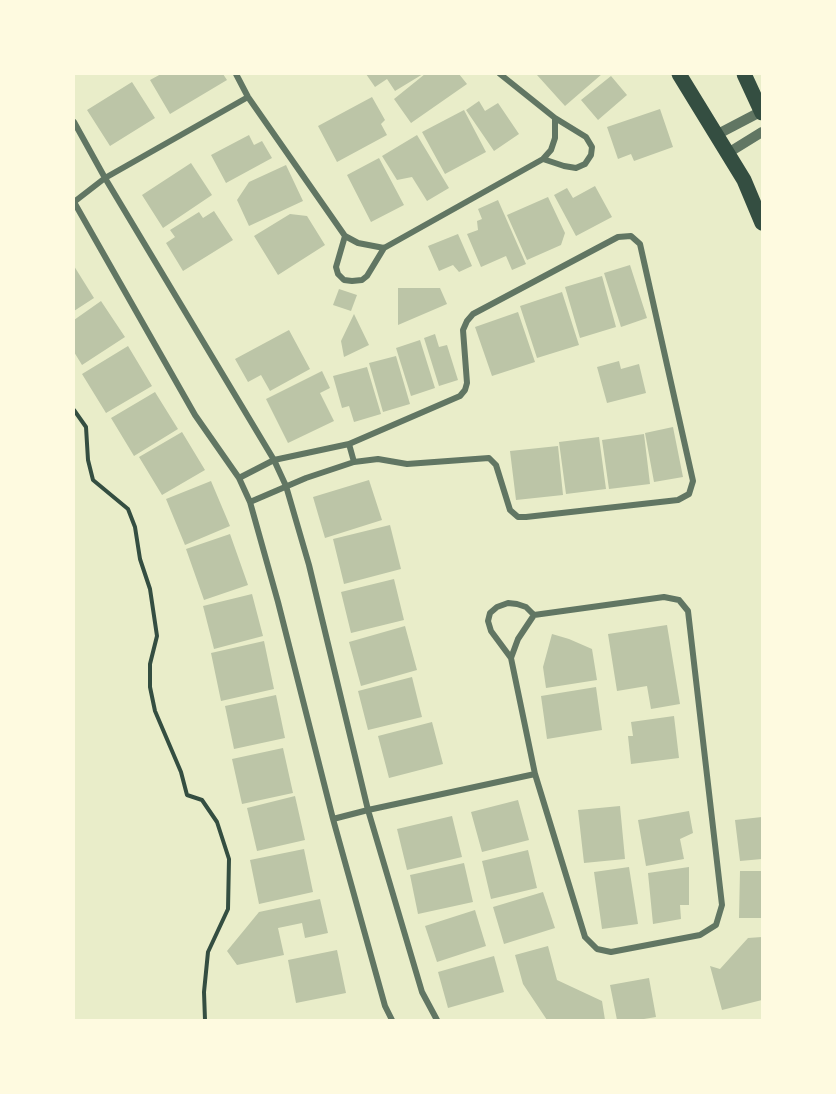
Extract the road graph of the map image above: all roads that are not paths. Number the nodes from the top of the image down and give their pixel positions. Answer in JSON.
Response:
{"nodes":[{"id":1,"x":236,"y":74,"type":"edge"},
{"id":2,"x":500,"y":74,"type":"edge"},
{"id":3,"x":680,"y":74,"type":"edge"},
{"id":4,"x":744,"y":74,"type":"edge"},
{"id":5,"x":249,"y":97,"type":"junction"},
{"id":6,"x":759,"y":113,"type":"edge"},
{"id":7,"x":555,"y":118,"type":"junction"},
{"id":8,"x":74,"y":122,"type":"edge"},
{"id":9,"x":762,"y":132,"type":"edge"},
{"id":10,"x":718,"y":134,"type":"junction"},
{"id":11,"x":728,"y":153,"type":"junction"},
{"id":12,"x":543,"y":159,"type":"junction"},
{"id":13,"x":105,"y":178,"type":"junction"},
{"id":14,"x":74,"y":202,"type":"edge"},
{"id":15,"x":762,"y":223,"type":"edge"},
{"id":16,"x":345,"y":236,"type":"junction"},
{"id":17,"x":384,"y":248,"type":"junction"},
{"id":18,"x":349,"y":444,"type":"junction"},
{"id":19,"x":274,"y":460,"type":"junction"},
{"id":20,"x":354,"y":462,"type":"junction"},
{"id":21,"x":239,"y":478,"type":"junction"},
{"id":22,"x":286,"y":486,"type":"junction"},
{"id":23,"x":250,"y":502,"type":"junction"},
{"id":24,"x":534,"y":615,"type":"junction"},
{"id":25,"x":511,"y":658,"type":"junction"},
{"id":26,"x":535,"y":774,"type":"junction"},
{"id":27,"x":368,"y":810,"type":"junction"},
{"id":28,"x":333,"y":819,"type":"junction"},
{"id":29,"x":392,"y":1020,"type":"edge"},
{"id":30,"x":437,"y":1020,"type":"edge"}],
"edges":[{"from":1,"to":5,"type":"street"},
{"from":2,"to":7,"type":"street"},
{"from":3,"to":10,"type":"highway"},
{"from":4,"to":6,"type":"highway"},
{"from":5,"to":13,"type":"street"},
{"from":5,"to":16,"type":"street"},
{"from":6,"to":10,"type":"street"},
{"from":7,"to":12,"type":"street"},
{"from":7,"to":12,"type":"street"},
{"from":8,"to":13,"type":"street"},
{"from":9,"to":11,"type":"street"},
{"from":10,"to":11,"type":"highway"},
{"from":11,"to":15,"type":"highway"},
{"from":12,"to":17,"type":"street"},
{"from":13,"to":14,"type":"street"},
{"from":13,"to":19,"type":"street"},
{"from":14,"to":21,"type":"street"},
{"from":16,"to":17,"type":"street"},
{"from":16,"to":17,"type":"street"},
{"from":18,"to":19,"type":"street"},
{"from":18,"to":20,"type":"street"},
{"from":18,"to":20,"type":"street"},
{"from":19,"to":21,"type":"street"},
{"from":19,"to":22,"type":"street"},
{"from":20,"to":22,"type":"street"},
{"from":21,"to":23,"type":"street"},
{"from":22,"to":23,"type":"street"},
{"from":22,"to":27,"type":"street"},
{"from":23,"to":28,"type":"street"},
{"from":24,"to":25,"type":"street"},
{"from":24,"to":25,"type":"street"},
{"from":24,"to":26,"type":"street"},
{"from":25,"to":26,"type":"street"},
{"from":26,"to":27,"type":"street"},
{"from":27,"to":28,"type":"street"},
{"from":27,"to":30,"type":"street"},
{"from":28,"to":29,"type":"street"}]}
